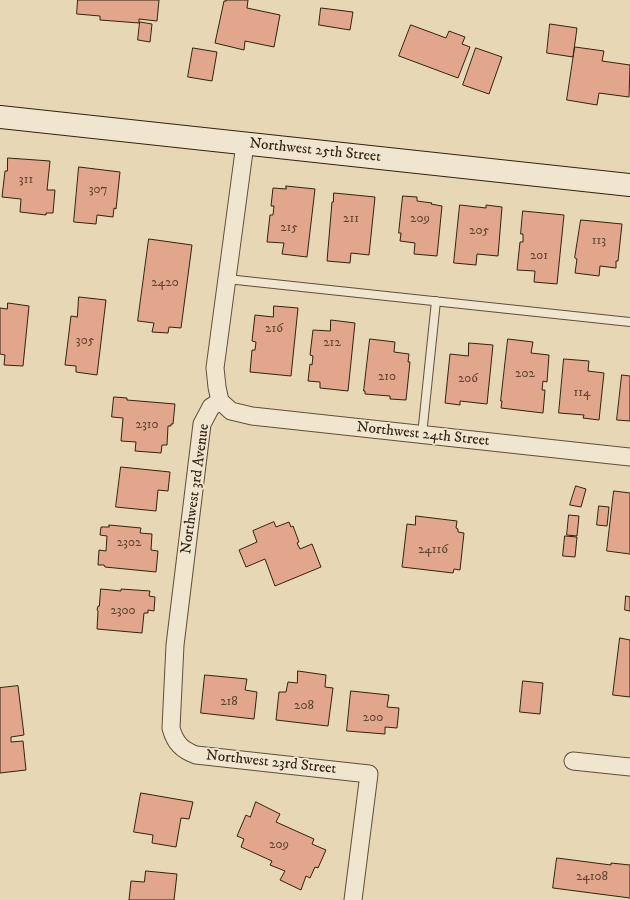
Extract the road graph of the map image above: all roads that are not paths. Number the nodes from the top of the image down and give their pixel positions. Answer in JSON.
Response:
{"nodes":[{"id":1,"x":0,"y":117,"type":"edge"},
{"id":2,"x":245,"y":144,"type":"junction"},
{"id":3,"x":630,"y":185,"type":"edge"},
{"id":4,"x":227,"y":279,"type":"junction"},
{"id":5,"x":436,"y":301,"type":"junction"},
{"id":6,"x":630,"y":322,"type":"edge"},
{"id":7,"x":220,"y":401,"type":"junction"},
{"id":8,"x":422,"y":435,"type":"junction"},
{"id":9,"x":630,"y":457,"type":"edge"},
{"id":10,"x":178,"y":744,"type":"joint"},
{"id":11,"x":573,"y":761,"type":"dead end"},
{"id":12,"x":630,"y":767,"type":"edge"},
{"id":13,"x":353,"y":900,"type":"edge"}],
"edges":[{"from":1,"to":2,"type":"street","name":"Northwest 25th Street"},
{"from":2,"to":3,"type":"street","name":"Northwest 25th Street"},
{"from":2,"to":4,"type":"street"},
{"from":4,"to":5,"type":"lane"},
{"from":4,"to":7,"type":"street"},
{"from":5,"to":6,"type":"lane"},
{"from":5,"to":8,"type":"lane"},
{"from":7,"to":8,"type":"street","name":"Northwest 24th Street"},
{"from":7,"to":10,"type":"street","name":"Northwest 3rd Avenue"},
{"from":8,"to":9,"type":"street","name":"Northwest 24th Street"},
{"from":10,"to":13,"type":"street","name":"Northwest 23rd Street"},
{"from":11,"to":12,"type":"street"}]}
